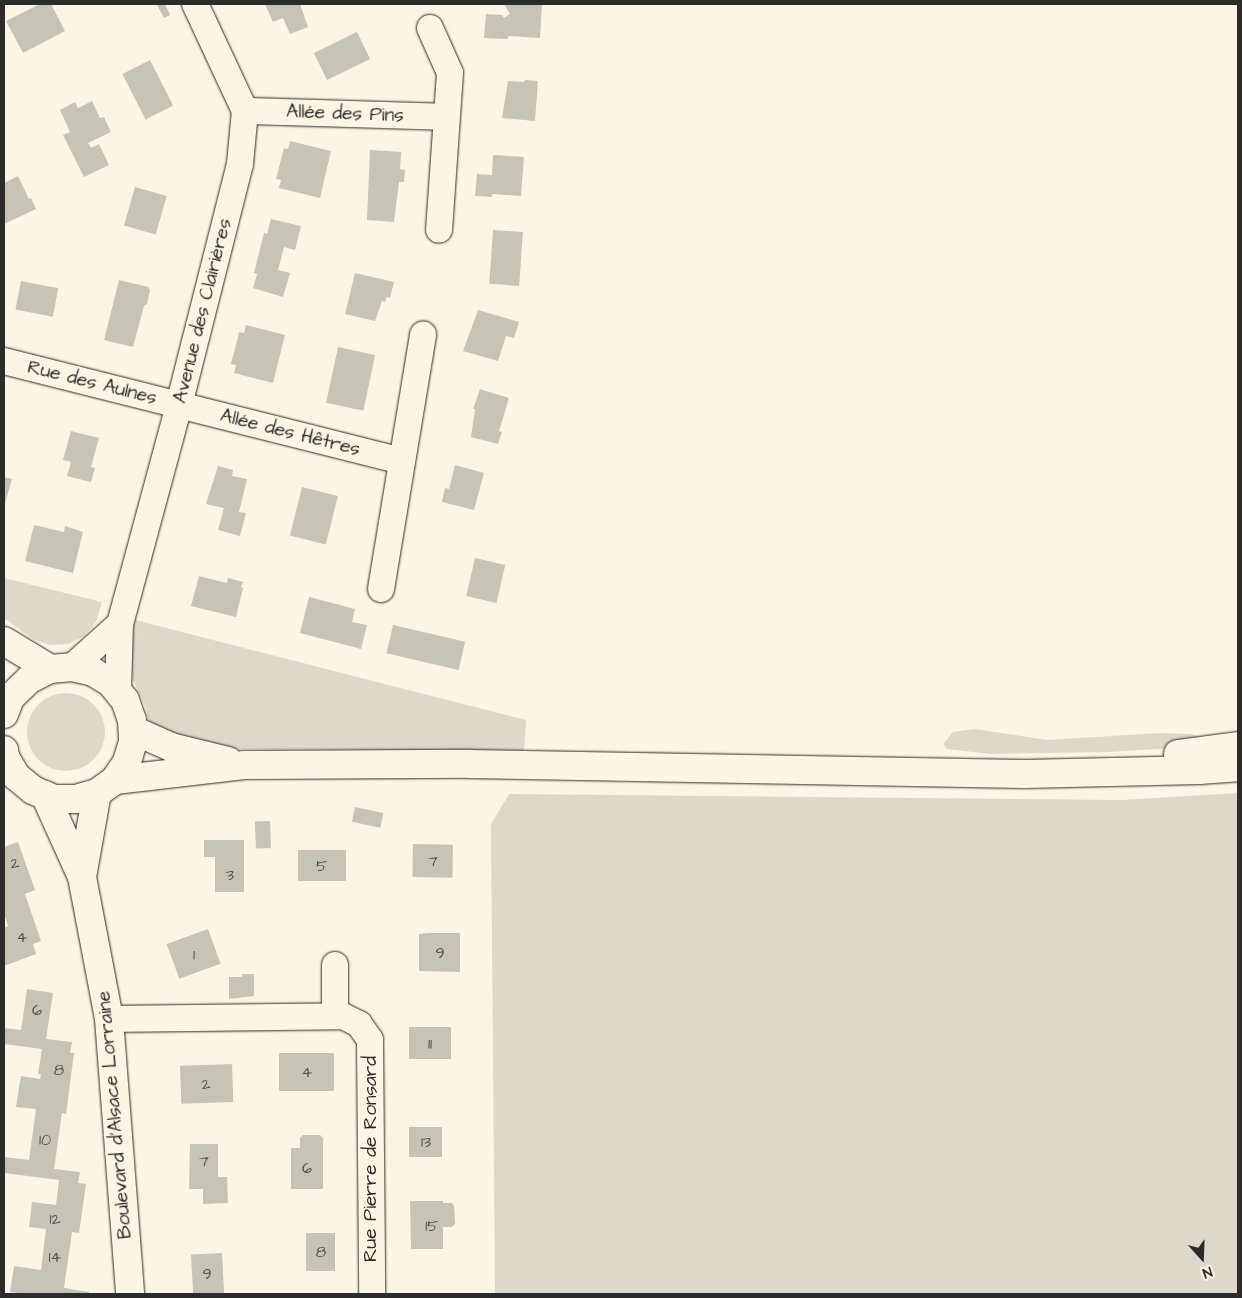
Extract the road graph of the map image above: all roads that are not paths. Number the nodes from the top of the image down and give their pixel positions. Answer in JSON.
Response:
{"nodes":[{"id":1,"x":195,"y":4,"type":"edge"},
{"id":2,"x":430,"y":28,"type":"dead end"},
{"id":3,"x":245,"y":111,"type":"junction"},
{"id":4,"x":446,"y":117,"type":"junction"},
{"id":5,"x":439,"y":230,"type":"dead end"},
{"id":6,"x":424,"y":334,"type":"dead end"},
{"id":7,"x":4,"y":360,"type":"edge"},
{"id":8,"x":179,"y":405,"type":"junction"},
{"id":9,"x":401,"y":461,"type":"junction"},
{"id":10,"x":381,"y":589,"type":"dead end"},
{"id":11,"x":120,"y":624,"type":"junction"},
{"id":12,"x":4,"y":641,"type":"edge"},
{"id":13,"x":61,"y":668,"type":"junction"},
{"id":14,"x":118,"y":691,"type":"junction"},
{"id":15,"x":6,"y":699,"type":"edge"},
{"id":16,"x":133,"y":730,"type":"junction"},
{"id":17,"x":1238,"y":746,"type":"edge"},
{"id":18,"x":4,"y":750,"type":"edge"},
{"id":19,"x":244,"y":765,"type":"junction"},
{"id":20,"x":1238,"y":767,"type":"edge"},
{"id":21,"x":1025,"y":774,"type":"junction"},
{"id":22,"x":10,"y":776,"type":"edge"},
{"id":23,"x":106,"y":786,"type":"junction"},
{"id":24,"x":45,"y":795,"type":"junction"},
{"id":25,"x":82,"y":877,"type":"junction"},
{"id":26,"x":335,"y":965,"type":"dead end"},
{"id":27,"x":335,"y":1016,"type":"junction"},
{"id":28,"x":110,"y":1019,"type":"junction"},
{"id":29,"x":130,"y":1294,"type":"edge"},
{"id":30,"x":372,"y":1294,"type":"edge"}],
"edges":[{"from":1,"to":3,"type":"street"},
{"from":2,"to":4,"type":"street"},
{"from":3,"to":4,"type":"street","name":"Allée des Pins"},
{"from":3,"to":8,"type":"street","name":"Avenue des Clairières"},
{"from":4,"to":5,"type":"street"},
{"from":6,"to":9,"type":"street"},
{"from":7,"to":8,"type":"street","name":"Rue des Aulnes"},
{"from":8,"to":9,"type":"street","name":"Allée des Hêtres"},
{"from":8,"to":11,"type":"street","name":"Avenue des Clairières"},
{"from":9,"to":10,"type":"street"},
{"from":11,"to":13,"type":"street"},
{"from":11,"to":14,"type":"street","name":"Avenue des Clairières"},
{"from":12,"to":13,"type":"main road"},
{"from":13,"to":14,"type":"main road"},
{"from":13,"to":15,"type":"main road"},
{"from":14,"to":16,"type":"main road"},
{"from":16,"to":19,"type":"main road"},
{"from":16,"to":23,"type":"main road"},
{"from":17,"to":21,"type":"main road"},
{"from":18,"to":22,"type":"main road"},
{"from":19,"to":21,"type":"main road"},
{"from":19,"to":23,"type":"main road"},
{"from":20,"to":21,"type":"main road"},
{"from":22,"to":24,"type":"main road"},
{"from":23,"to":24,"type":"main road"},
{"from":23,"to":25,"type":"main road","name":"Boulevard d'Alsace Lorraine"},
{"from":24,"to":25,"type":"main road","name":"Boulevard d'Alsace Lorraine"},
{"from":25,"to":28,"type":"main road","name":"Boulevard d'Alsace Lorraine"},
{"from":26,"to":27,"type":"street"},
{"from":27,"to":28,"type":"street","name":"Rue Pierre de Ronsard"},
{"from":27,"to":30,"type":"street","name":"Rue Pierre de Ronsard"},
{"from":28,"to":29,"type":"main road","name":"Boulevard d'Alsace Lorraine"}]}
